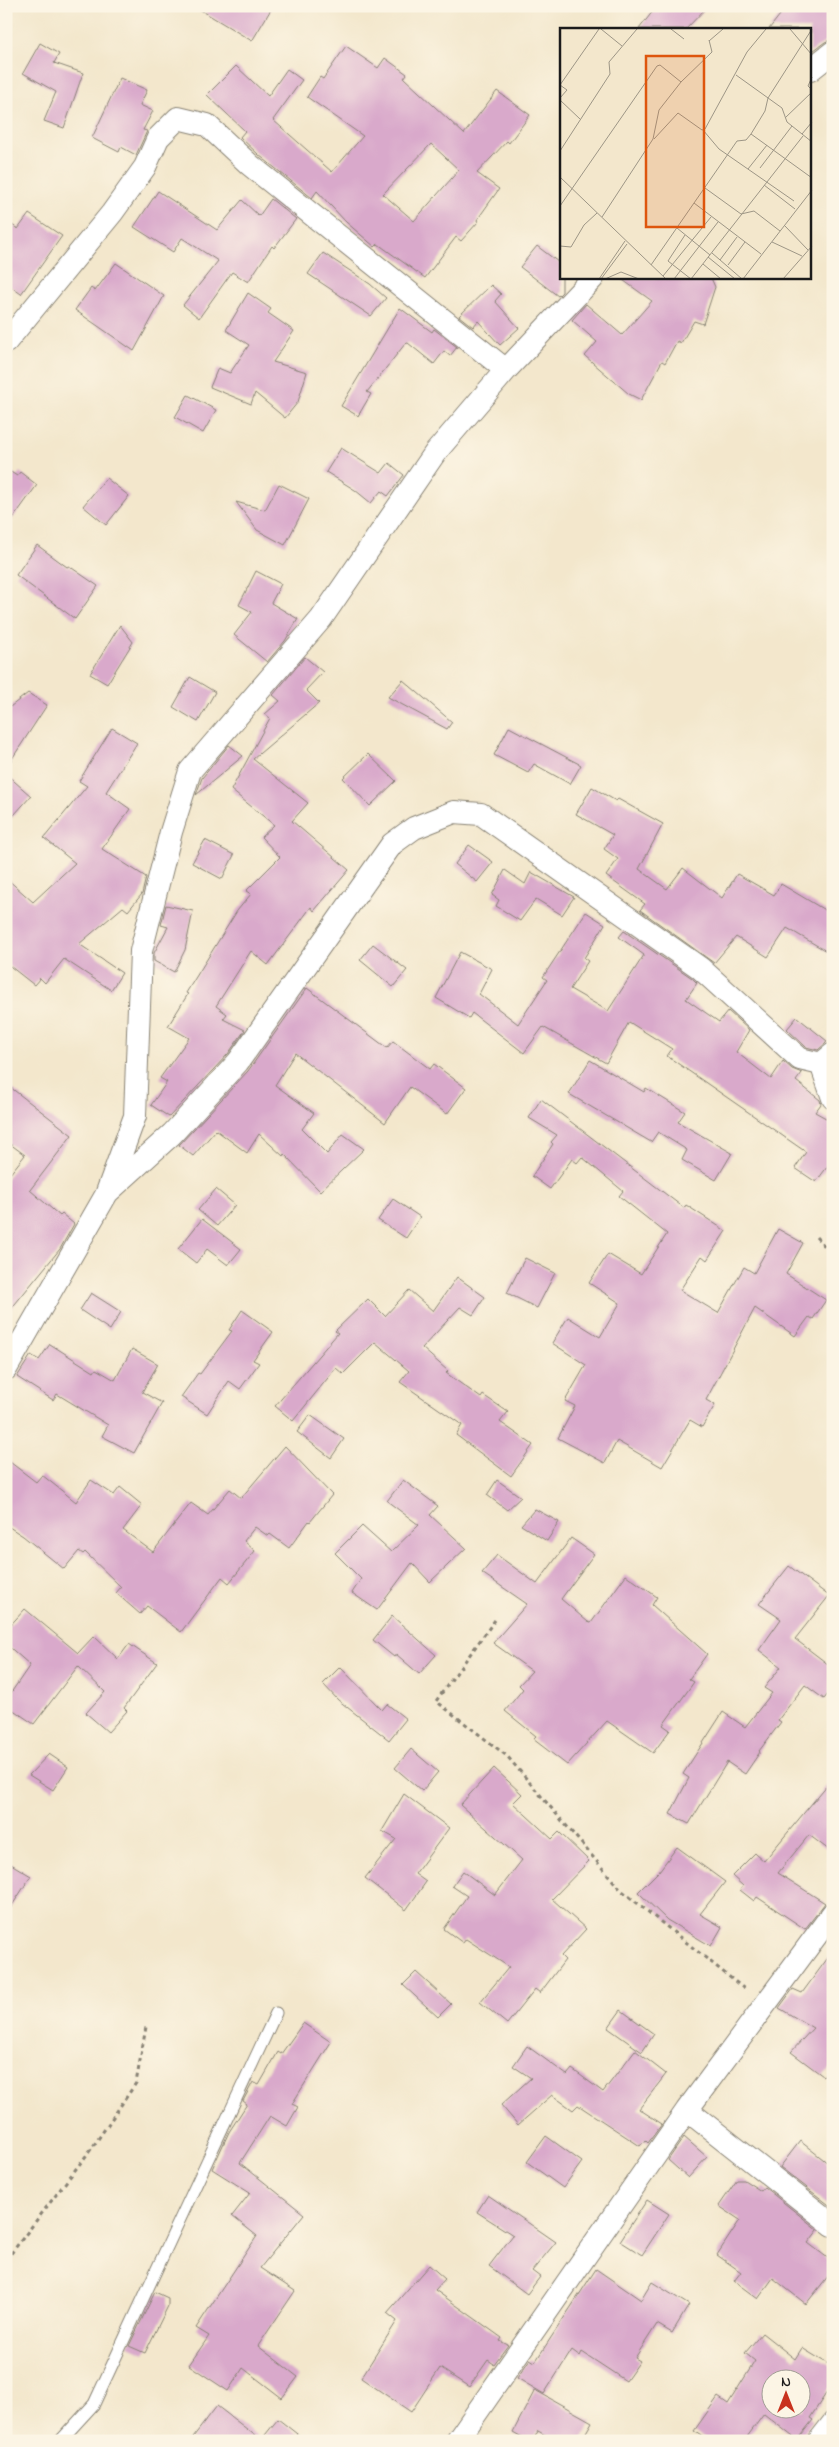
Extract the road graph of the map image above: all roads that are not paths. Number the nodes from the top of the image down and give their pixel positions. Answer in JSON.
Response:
{"nodes":[{"id":1,"x":833,"y":52,"type":"edge"},
{"id":2,"x":812,"y":68,"type":"edge"},
{"id":3,"x":591,"y":279,"type":"edge"},
{"id":4,"x":6,"y":342,"type":"edge"},
{"id":5,"x":506,"y":370,"type":"junction"},
{"id":6,"x":827,"y":1059,"type":"edge"},
{"id":7,"x":833,"y":1098,"type":"edge"},
{"id":8,"x":106,"y":1195,"type":"junction"},
{"id":9,"x":6,"y":1369,"type":"edge"},
{"id":10,"x":833,"y":1913,"type":"edge"},
{"id":11,"x":276,"y":2013,"type":"dead end"},
{"id":12,"x":688,"y":2110,"type":"junction"},
{"id":13,"x":833,"y":2225,"type":"edge"},
{"id":14,"x":833,"y":2423,"type":"edge"},
{"id":15,"x":60,"y":2441,"type":"edge"},
{"id":16,"x":457,"y":2441,"type":"edge"},
{"id":17,"x":819,"y":2441,"type":"edge"}],
"edges":[{"from":1,"to":2,"type":"street"},
{"from":3,"to":5,"type":"street"},
{"from":4,"to":5,"type":"street"},
{"from":5,"to":8,"type":"street"},
{"from":6,"to":7,"type":"street"},
{"from":6,"to":8,"type":"street"},
{"from":8,"to":9,"type":"street"},
{"from":10,"to":12,"type":"street"},
{"from":11,"to":15,"type":"lane"},
{"from":12,"to":13,"type":"street"},
{"from":12,"to":16,"type":"street"},
{"from":14,"to":17,"type":"street"}]}
